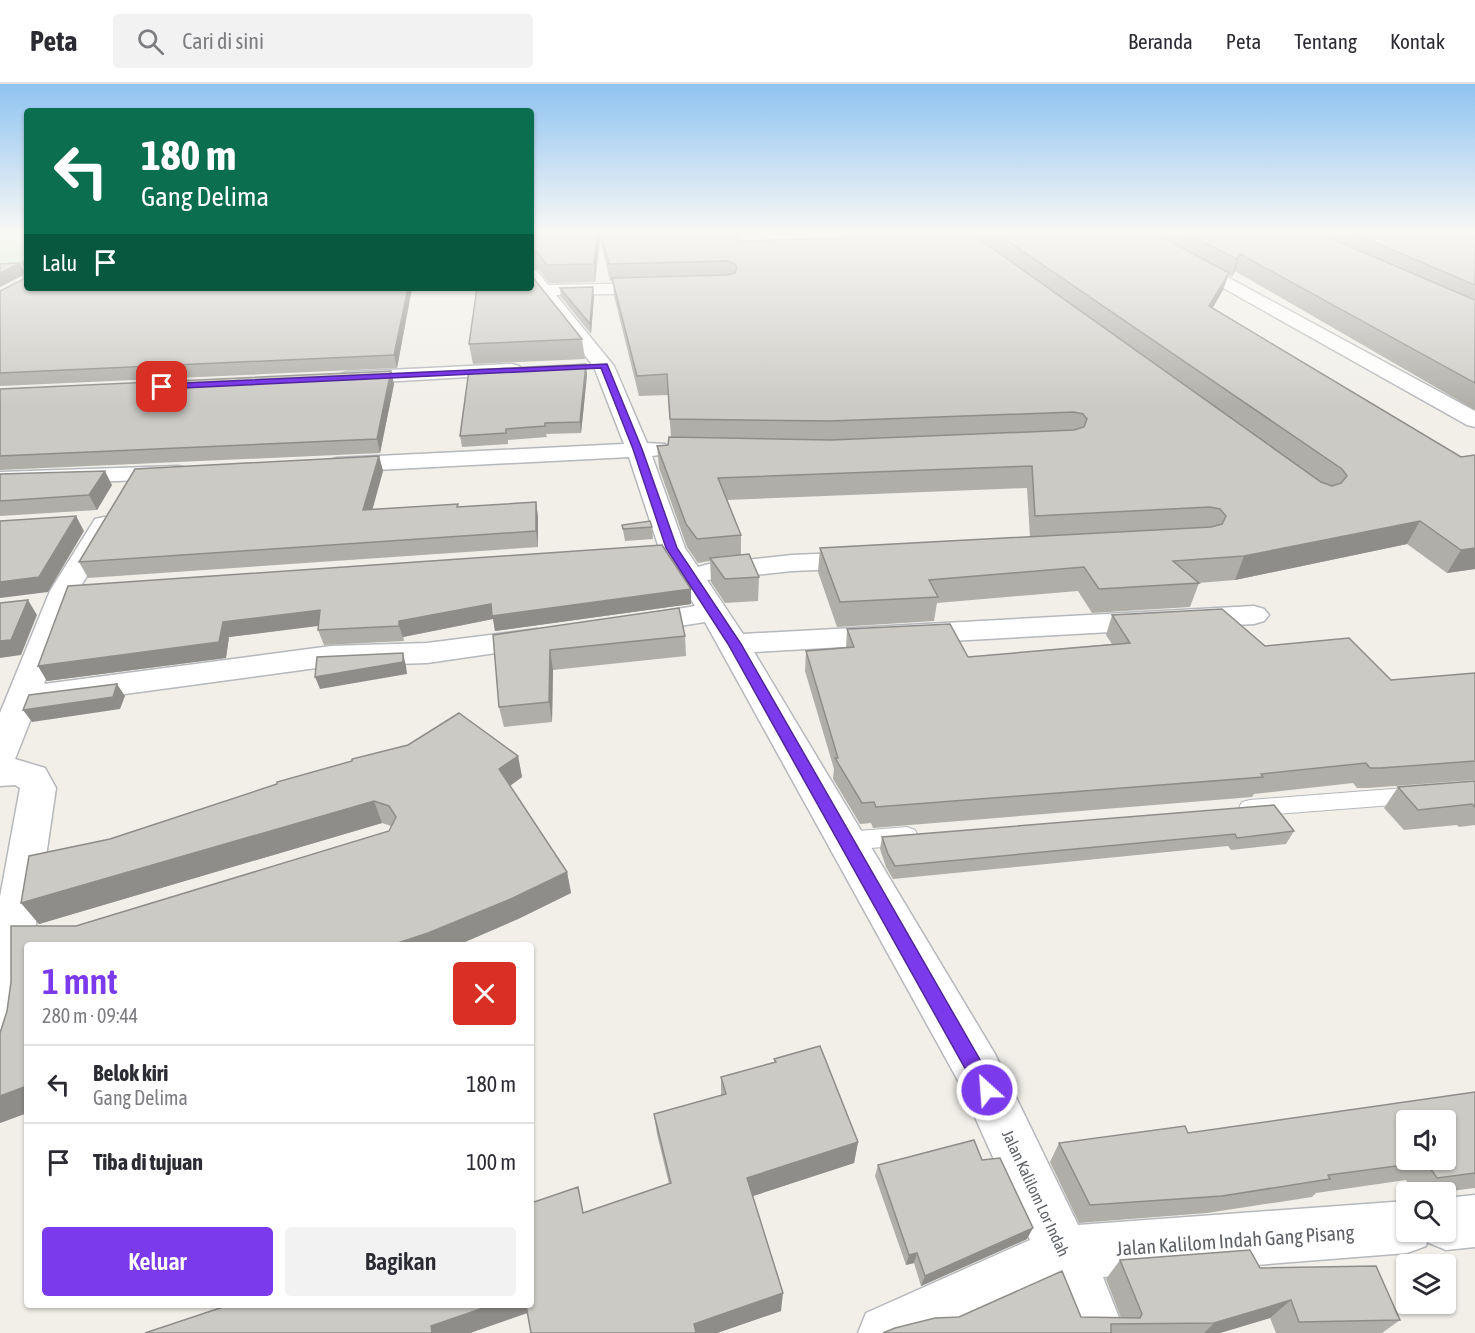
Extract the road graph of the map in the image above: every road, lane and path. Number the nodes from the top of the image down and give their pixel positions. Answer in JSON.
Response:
{"nodes":[{"id":1,"x":542,"y":291,"type":"edge"},
{"id":2,"x":1242,"y":291,"type":"edge"},
{"id":3,"x":532,"y":369,"type":"edge"},
{"id":4,"x":331,"y":379,"type":"edge"},
{"id":5,"x":1475,"y":420,"type":"edge"},
{"id":6,"x":680,"y":448,"type":"edge"},
{"id":7,"x":638,"y":449,"type":"junction"},
{"id":8,"x":309,"y":466,"type":"edge"},
{"id":9,"x":204,"y":471,"type":"edge"},
{"id":10,"x":134,"y":475,"type":"junction"},
{"id":11,"x":0,"y":479,"type":"edge"},
{"id":12,"x":671,"y":557,"type":"junction"},
{"id":13,"x":890,"y":559,"type":"edge"},
{"id":14,"x":99,"y":589,"type":"edge"},
{"id":15,"x":62,"y":596,"type":"junction"},
{"id":16,"x":30,"y":605,"type":"edge"},
{"id":17,"x":713,"y":612,"type":"junction"},
{"id":18,"x":1254,"y":615,"type":"dead end"},
{"id":19,"x":604,"y":628,"type":"edge"},
{"id":20,"x":570,"y":633,"type":"edge"},
{"id":21,"x":734,"y":644,"type":"junction"},
{"id":22,"x":23,"y":697,"type":"junction"},
{"id":23,"x":0,"y":755,"type":"edge"},
{"id":24,"x":0,"y":772,"type":"edge"},
{"id":25,"x":1439,"y":793,"type":"edge"},
{"id":26,"x":1226,"y":810,"type":"edge"},
{"id":27,"x":929,"y":834,"type":"edge"},
{"id":28,"x":846,"y":841,"type":"junction"},
{"id":29,"x":25,"y":942,"type":"edge"},
{"id":30,"x":24,"y":948,"type":"edge"},
{"id":31,"x":0,"y":1043,"type":"edge"},
{"id":32,"x":1475,"y":1221,"type":"edge"},
{"id":33,"x":1456,"y":1223,"type":"edge"},
{"id":34,"x":1396,"y":1228,"type":"edge"},
{"id":35,"x":1064,"y":1253,"type":"junction"},
{"id":36,"x":886,"y":1333,"type":"edge"},
{"id":37,"x":1097,"y":1333,"type":"edge"}],
"edges":[{"from":1,"to":7,"type":"street","name":"Jalan Kalilom Lor Indah"},
{"from":2,"to":5,"type":"street"},
{"from":3,"to":4,"type":"street"},
{"from":6,"to":7,"type":"street"},
{"from":7,"to":8,"type":"street"},
{"from":7,"to":12,"type":"street","name":"Jalan Kalilom Lor Indah"},
{"from":9,"to":10,"type":"street"},
{"from":10,"to":11,"type":"street"},
{"from":10,"to":15,"type":"street"},
{"from":12,"to":13,"type":"street"},
{"from":12,"to":17,"type":"street","name":"Jalan Kalilom Lor Indah"},
{"from":14,"to":15,"type":"street"},
{"from":15,"to":16,"type":"street"},
{"from":15,"to":22,"type":"street"},
{"from":17,"to":19,"type":"street"},
{"from":17,"to":21,"type":"street","name":"Jalan Kalilom Lor Indah"},
{"from":18,"to":21,"type":"street"},
{"from":20,"to":22,"type":"street"},
{"from":21,"to":28,"type":"street","name":"Jalan Kalilom Lor Indah"},
{"from":22,"to":23,"type":"street"},
{"from":24,"to":29,"type":"street"},
{"from":25,"to":26,"type":"lane"},
{"from":27,"to":28,"type":"lane"},
{"from":28,"to":35,"type":"street","name":"Jalan Kalilom Lor Indah"},
{"from":30,"to":31,"type":"street"},
{"from":32,"to":33,"type":"street"},
{"from":34,"to":35,"type":"street","name":"Jalan Kalilom Indah Gang Pisang"},
{"from":35,"to":36,"type":"street","name":"Jalan Kalilom Indah Gang Pisang"},
{"from":35,"to":37,"type":"street","name":"Jalan Kalilom Lor Indah"}]}
